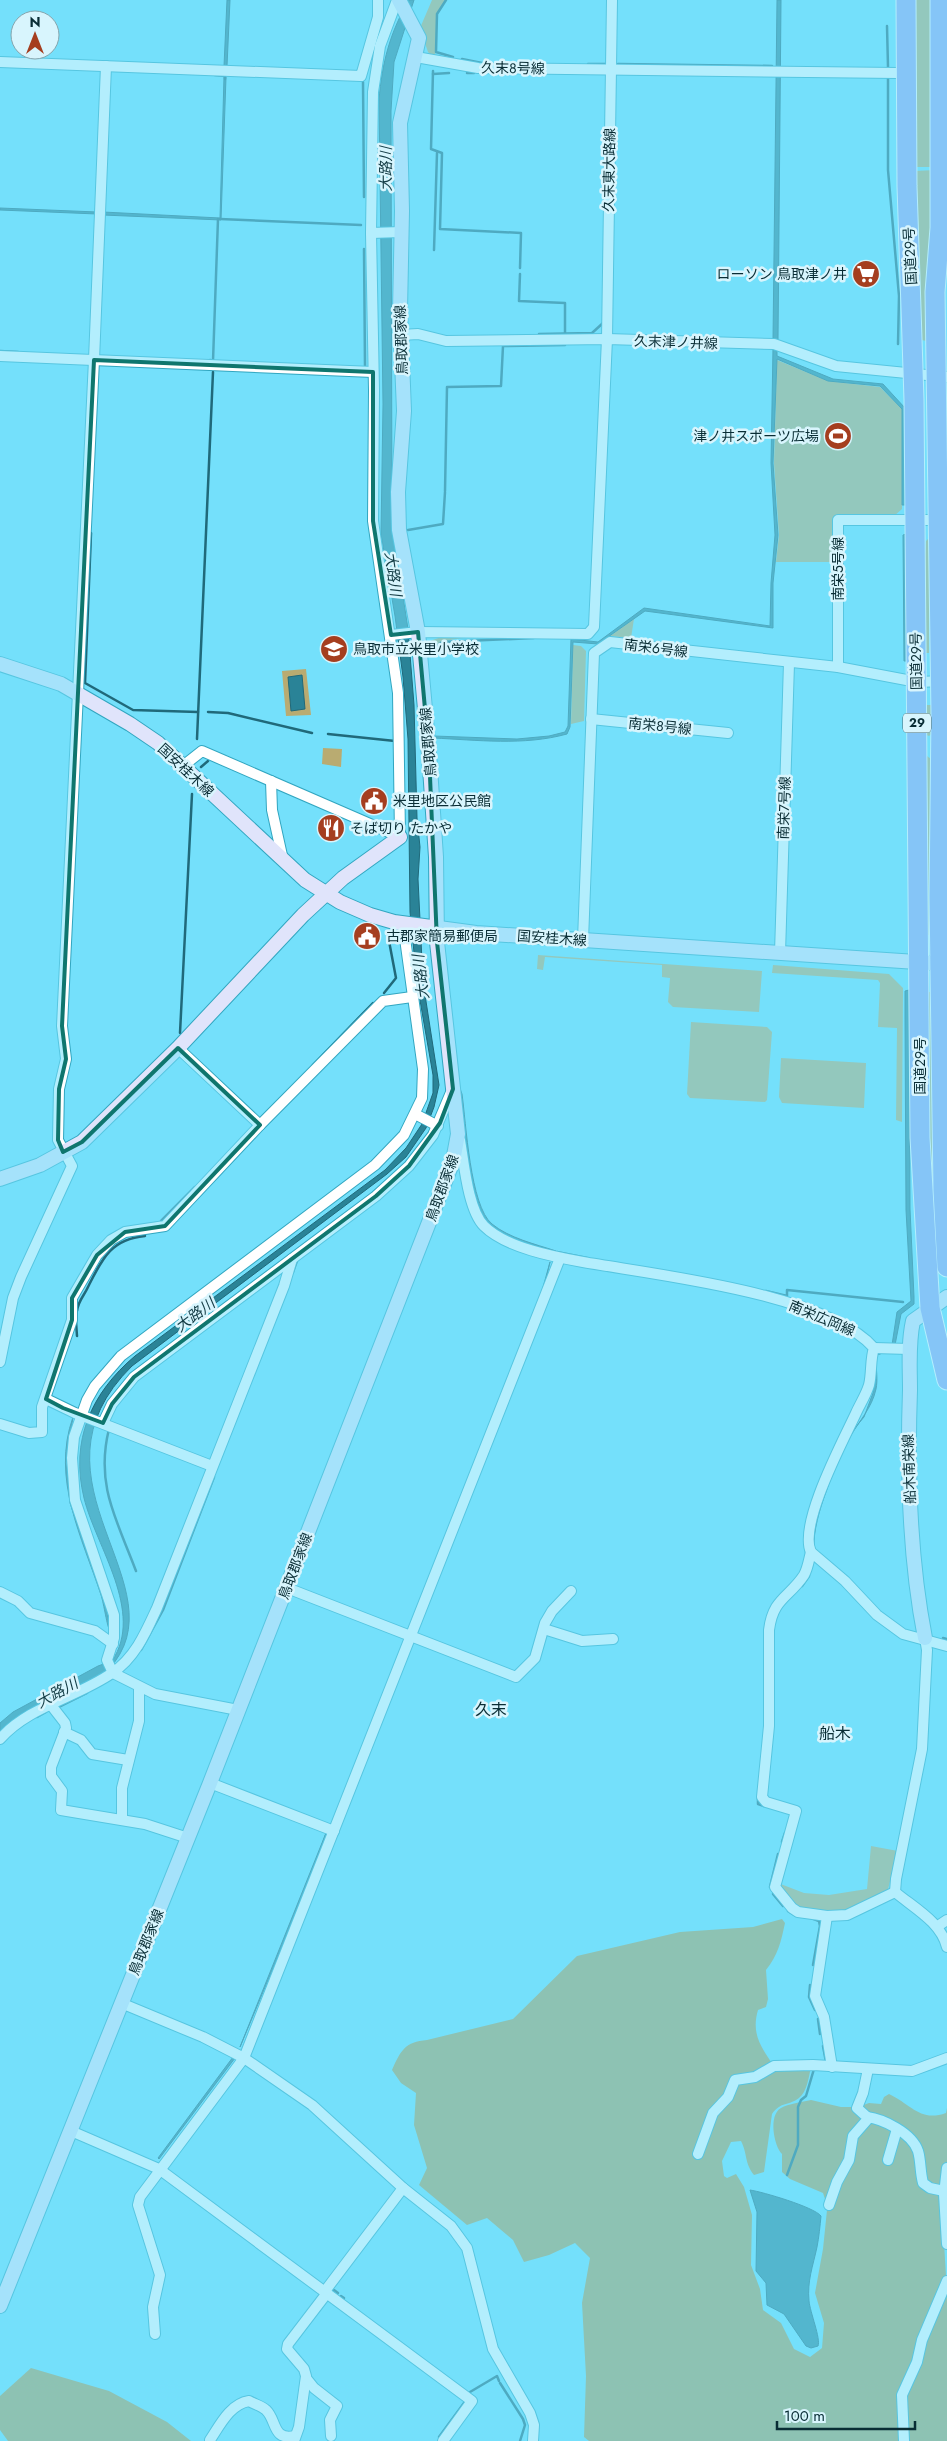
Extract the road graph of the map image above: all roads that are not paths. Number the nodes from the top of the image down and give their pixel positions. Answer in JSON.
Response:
{"nodes":[{"id":1,"x":378,"y":0,"type":"edge"},
{"id":2,"x":612,"y":0,"type":"edge"},
{"id":3,"x":900,"y":0,"type":"edge"},
{"id":4,"x":940,"y":0,"type":"edge"},
{"id":5,"x":399,"y":1,"type":"edge"},
{"id":6,"x":416,"y":57,"type":"junction"},
{"id":7,"x":0,"y":62,"type":"edge"},
{"id":8,"x":106,"y":66,"type":"junction"},
{"id":9,"x":902,"y":68,"type":"junction"},
{"id":10,"x":611,"y":70,"type":"junction"},
{"id":11,"x":947,"y":191,"type":"edge"},
{"id":12,"x":940,"y":212,"type":"junction"},
{"id":13,"x":373,"y":232,"type":"junction"},
{"id":14,"x":400,"y":232,"type":"junction"},
{"id":15,"x":401,"y":335,"type":"junction"},
{"id":16,"x":607,"y":340,"type":"junction"},
{"id":17,"x":0,"y":356,"type":"edge"},
{"id":18,"x":94,"y":360,"type":"junction"},
{"id":19,"x":373,"y":372,"type":"junction"},
{"id":20,"x":914,"y":374,"type":"junction"},
{"id":21,"x":942,"y":376,"type":"edge"},
{"id":22,"x":915,"y":519,"type":"junction"},
{"id":23,"x":943,"y":520,"type":"edge"},
{"id":24,"x":415,"y":633,"type":"junction"},
{"id":25,"x":391,"y":635,"type":"junction"},
{"id":26,"x":789,"y":663,"type":"junction"},
{"id":27,"x":0,"y":664,"type":"edge"},
{"id":28,"x":838,"y":667,"type":"junction"},
{"id":29,"x":943,"y":681,"type":"edge"},
{"id":30,"x":917,"y":682,"type":"junction"},
{"id":31,"x":79,"y":694,"type":"junction"},
{"id":32,"x":591,"y":719,"type":"junction"},
{"id":33,"x":728,"y":733,"type":"dead end"},
{"id":34,"x":184,"y":766,"type":"junction"},
{"id":35,"x":271,"y":781,"type":"junction"},
{"id":36,"x":400,"y":837,"type":"junction"},
{"id":37,"x":283,"y":861,"type":"junction"},
{"id":38,"x":326,"y":894,"type":"junction"},
{"id":39,"x":406,"y":924,"type":"junction"},
{"id":40,"x":431,"y":928,"type":"junction"},
{"id":41,"x":582,"y":940,"type":"junction"},
{"id":42,"x":780,"y":953,"type":"junction"},
{"id":43,"x":920,"y":962,"type":"junction"},
{"id":44,"x":944,"y":964,"type":"edge"},
{"id":45,"x":412,"y":997,"type":"junction"},
{"id":46,"x":178,"y":1048,"type":"junction"},
{"id":47,"x":453,"y":1089,"type":"junction"},
{"id":48,"x":415,"y":1114,"type":"junction"},
{"id":49,"x":260,"y":1125,"type":"junction"},
{"id":50,"x":438,"y":1126,"type":"junction"},
{"id":51,"x":458,"y":1134,"type":"junction"},
{"id":52,"x":63,"y":1152,"type":"junction"},
{"id":53,"x":0,"y":1179,"type":"edge"},
{"id":54,"x":560,"y":1258,"type":"junction"},
{"id":55,"x":292,"y":1259,"type":"junction"},
{"id":56,"x":947,"y":1267,"type":"edge"},
{"id":57,"x":947,"y":1297,"type":"edge"},
{"id":58,"x":930,"y":1308,"type":"junction"},
{"id":59,"x":874,"y":1348,"type":"junction"},
{"id":60,"x":909,"y":1349,"type":"junction"},
{"id":61,"x":0,"y":1362,"type":"edge"},
{"id":62,"x":947,"y":1380,"type":"edge"},
{"id":63,"x":46,"y":1399,"type":"junction"},
{"id":64,"x":80,"y":1415,"type":"junction"},
{"id":65,"x":103,"y":1423,"type":"junction"},
{"id":66,"x":0,"y":1424,"type":"edge"},
{"id":67,"x":212,"y":1466,"type":"junction"},
{"id":68,"x":811,"y":1552,"type":"junction"},
{"id":69,"x":287,"y":1588,"type":"junction"},
{"id":70,"x":571,"y":1591,"type":"dead end"},
{"id":71,"x":0,"y":1592,"type":"edge"},
{"id":72,"x":544,"y":1629,"type":"junction"},
{"id":73,"x":412,"y":1636,"type":"junction"},
{"id":74,"x":925,"y":1638,"type":"junction"},
{"id":75,"x":613,"y":1639,"type":"dead end"},
{"id":76,"x":112,"y":1644,"type":"junction"},
{"id":77,"x":947,"y":1646,"type":"edge"},
{"id":78,"x":112,"y":1671,"type":"junction"},
{"id":79,"x":139,"y":1687,"type":"junction"},
{"id":80,"x":51,"y":1705,"type":"junction"},
{"id":81,"x":238,"y":1710,"type":"junction"},
{"id":82,"x":64,"y":1732,"type":"junction"},
{"id":83,"x":0,"y":1739,"type":"edge"},
{"id":84,"x":128,"y":1760,"type":"junction"},
{"id":85,"x":210,"y":1783,"type":"junction"},
{"id":86,"x":122,"y":1820,"type":"junction"},
{"id":87,"x":334,"y":1831,"type":"junction"},
{"id":88,"x":188,"y":1838,"type":"junction"},
{"id":89,"x":895,"y":1892,"type":"junction"},
{"id":90,"x":827,"y":1916,"type":"junction"},
{"id":91,"x":942,"y":1923,"type":"edge"},
{"id":92,"x":947,"y":1947,"type":"edge"},
{"id":93,"x":121,"y":2003,"type":"junction"},
{"id":94,"x":244,"y":2058,"type":"junction"},
{"id":95,"x":947,"y":2058,"type":"edge"},
{"id":96,"x":832,"y":2067,"type":"junction"},
{"id":97,"x":868,"y":2069,"type":"junction"},
{"id":98,"x":867,"y":2117,"type":"junction"},
{"id":99,"x":897,"y":2129,"type":"junction"},
{"id":100,"x":71,"y":2131,"type":"junction"},
{"id":101,"x":698,"y":2154,"type":"dead end"},
{"id":102,"x":888,"y":2160,"type":"dead end"},
{"id":103,"x":947,"y":2168,"type":"edge"},
{"id":104,"x":159,"y":2169,"type":"junction"},
{"id":105,"x":403,"y":2188,"type":"junction"},
{"id":106,"x":944,"y":2191,"type":"junction"},
{"id":107,"x":829,"y":2205,"type":"dead end"},
{"id":108,"x":947,"y":2244,"type":"edge"},
{"id":109,"x":947,"y":2281,"type":"edge"},
{"id":110,"x":326,"y":2292,"type":"junction"},
{"id":111,"x":0,"y":2306,"type":"edge"},
{"id":112,"x":155,"y":2334,"type":"dead end"},
{"id":113,"x":306,"y":2378,"type":"junction"},
{"id":114,"x":330,"y":2436,"type":"dead end"},
{"id":115,"x":295,"y":2439,"type":"edge"},
{"id":116,"x":210,"y":2440,"type":"edge"},
{"id":117,"x":443,"y":2441,"type":"edge"},
{"id":118,"x":533,"y":2441,"type":"edge"},
{"id":119,"x":904,"y":2441,"type":"edge"}],
"edges":[{"from":1,"to":8,"type":"street"},
{"from":2,"to":10,"type":"street","name":"久末東大路線"},
{"from":3,"to":9,"type":"highway","name":"国道29号","number":"29"},
{"from":4,"to":12,"type":"highway","name":"国道29号","number":"29"},
{"from":5,"to":6,"type":"main road","name":"鳥取郡家線"},
{"from":5,"to":13,"type":"street"},
{"from":6,"to":10,"type":"street","name":"久末8号線"},
{"from":6,"to":14,"type":"main road","name":"鳥取郡家線"},
{"from":7,"to":8,"type":"street"},
{"from":8,"to":18,"type":"street"},
{"from":9,"to":10,"type":"street","name":"久末8号線"},
{"from":9,"to":20,"type":"highway","name":"国道29号","number":"29"},
{"from":10,"to":16,"type":"street","name":"久末東大路線"},
{"from":11,"to":12,"type":"street"},
{"from":12,"to":21,"type":"highway","name":"国道29号","number":"29"},
{"from":13,"to":14,"type":"street"},
{"from":13,"to":19,"type":"street"},
{"from":14,"to":15,"type":"main road","name":"鳥取郡家線"},
{"from":15,"to":16,"type":"street","name":"久末津ノ井線"},
{"from":15,"to":24,"type":"main road","name":"鳥取郡家線"},
{"from":16,"to":20,"type":"street","name":"久末津ノ井線"},
{"from":16,"to":24,"type":"street","name":"久末東大路線"},
{"from":17,"to":18,"type":"street"},
{"from":18,"to":19,"type":"street"},
{"from":18,"to":31,"type":"street"},
{"from":19,"to":25,"type":"street"},
{"from":20,"to":21,"type":"street","name":"久末津ノ井線"},
{"from":20,"to":22,"type":"highway","name":"国道29号","number":"29"},
{"from":21,"to":23,"type":"highway","name":"国道29号","number":"29"},
{"from":22,"to":23,"type":"street","name":"南栄5号線"},
{"from":22,"to":28,"type":"street","name":"南栄5号線"},
{"from":22,"to":30,"type":"highway","name":"国道29号","number":"29"},
{"from":23,"to":29,"type":"highway","name":"国道29号","number":"29"},
{"from":24,"to":25,"type":"street"},
{"from":24,"to":40,"type":"main road","name":"鳥取郡家線"},
{"from":25,"to":36,"type":"street"},
{"from":26,"to":28,"type":"street","name":"南栄6号線"},
{"from":26,"to":32,"type":"street","name":"南栄6号線"},
{"from":26,"to":42,"type":"street","name":"南栄7号線"},
{"from":27,"to":31,"type":"main road","name":"国安桂木線"},
{"from":28,"to":30,"type":"street","name":"南栄6号線"},
{"from":29,"to":30,"type":"street","name":"南栄6号線"},
{"from":29,"to":44,"type":"highway","name":"国道29号","number":"29"},
{"from":30,"to":43,"type":"highway","name":"国道29号","number":"29"},
{"from":31,"to":34,"type":"main road","name":"国安桂木線"},
{"from":31,"to":52,"type":"street"},
{"from":32,"to":33,"type":"street","name":"南栄8号線"},
{"from":32,"to":41,"type":"street","name":"南栄6号線"},
{"from":34,"to":35,"type":"street"},
{"from":34,"to":37,"type":"main road","name":"国安桂木線"},
{"from":35,"to":36,"type":"street"},
{"from":35,"to":37,"type":"street"},
{"from":36,"to":38,"type":"main road"},
{"from":37,"to":38,"type":"main road","name":"国安桂木線"},
{"from":38,"to":39,"type":"main road","name":"国安桂木線"},
{"from":38,"to":46,"type":"main road"},
{"from":39,"to":40,"type":"main road","name":"国安桂木線"},
{"from":39,"to":45,"type":"street"},
{"from":40,"to":41,"type":"main road","name":"国安桂木線"},
{"from":40,"to":47,"type":"main road","name":"鳥取郡家線"},
{"from":41,"to":42,"type":"main road","name":"国安桂木線"},
{"from":42,"to":43,"type":"main road","name":"国安桂木線"},
{"from":43,"to":44,"type":"main road","name":"国安桂木線"},
{"from":43,"to":58,"type":"highway","name":"国道29号","number":"29"},
{"from":44,"to":56,"type":"highway","name":"国道29号","number":"29"},
{"from":45,"to":48,"type":"street"},
{"from":45,"to":49,"type":"street"},
{"from":46,"to":49,"type":"street"},
{"from":46,"to":52,"type":"main road"},
{"from":47,"to":50,"type":"street"},
{"from":47,"to":51,"type":"main road","name":"鳥取郡家線"},
{"from":48,"to":50,"type":"street"},
{"from":48,"to":64,"type":"street"},
{"from":49,"to":63,"type":"street"},
{"from":50,"to":55,"type":"street"},
{"from":51,"to":54,"type":"street","name":"南栄広岡線"},
{"from":51,"to":69,"type":"main road","name":"鳥取郡家線"},
{"from":52,"to":53,"type":"main road"},
{"from":52,"to":61,"type":"street"},
{"from":54,"to":59,"type":"street","name":"南栄広岡線"},
{"from":54,"to":73,"type":"street"},
{"from":55,"to":65,"type":"street"},
{"from":55,"to":67,"type":"street"},
{"from":57,"to":58,"type":"main road","name":"船木南栄線"},
{"from":58,"to":60,"type":"main road","name":"船木南栄線"},
{"from":58,"to":62,"type":"highway","name":"国道29号","number":"29"},
{"from":59,"to":60,"type":"street"},
{"from":59,"to":68,"type":"street"},
{"from":60,"to":74,"type":"main road","name":"船木南栄線"},
{"from":63,"to":64,"type":"street"},
{"from":63,"to":66,"type":"street"},
{"from":64,"to":65,"type":"street"},
{"from":64,"to":76,"type":"street"},
{"from":65,"to":67,"type":"street"},
{"from":67,"to":78,"type":"street"},
{"from":68,"to":74,"type":"street"},
{"from":68,"to":90,"type":"street"},
{"from":69,"to":73,"type":"street"},
{"from":69,"to":81,"type":"main road","name":"鳥取郡家線"},
{"from":70,"to":72,"type":"street"},
{"from":71,"to":76,"type":"street"},
{"from":72,"to":73,"type":"street"},
{"from":72,"to":75,"type":"street"},
{"from":73,"to":87,"type":"street"},
{"from":74,"to":77,"type":"street"},
{"from":74,"to":89,"type":"street"},
{"from":76,"to":78,"type":"street"},
{"from":78,"to":79,"type":"street"},
{"from":78,"to":80,"type":"street"},
{"from":79,"to":81,"type":"street"},
{"from":79,"to":84,"type":"street"},
{"from":80,"to":82,"type":"street"},
{"from":80,"to":83,"type":"street"},
{"from":81,"to":85,"type":"main road","name":"鳥取郡家線"},
{"from":82,"to":84,"type":"street"},
{"from":82,"to":86,"type":"street"},
{"from":84,"to":86,"type":"street"},
{"from":85,"to":87,"type":"street"},
{"from":85,"to":88,"type":"main road","name":"鳥取郡家線"},
{"from":86,"to":88,"type":"street"},
{"from":87,"to":94,"type":"street"},
{"from":88,"to":93,"type":"main road","name":"鳥取郡家線"},
{"from":89,"to":90,"type":"street"},
{"from":89,"to":91,"type":"street"},
{"from":90,"to":96,"type":"street"},
{"from":91,"to":92,"type":"street"},
{"from":93,"to":94,"type":"street"},
{"from":93,"to":100,"type":"main road","name":"鳥取郡家線"},
{"from":94,"to":104,"type":"street"},
{"from":94,"to":105,"type":"street"},
{"from":95,"to":97,"type":"street"},
{"from":96,"to":97,"type":"street"},
{"from":96,"to":101,"type":"street"},
{"from":97,"to":98,"type":"street"},
{"from":98,"to":99,"type":"street"},
{"from":98,"to":107,"type":"street"},
{"from":99,"to":102,"type":"street"},
{"from":99,"to":106,"type":"street"},
{"from":100,"to":104,"type":"street"},
{"from":100,"to":111,"type":"main road","name":"鳥取郡家線"},
{"from":103,"to":106,"type":"street"},
{"from":104,"to":110,"type":"street"},
{"from":104,"to":112,"type":"street"},
{"from":105,"to":110,"type":"street"},
{"from":105,"to":118,"type":"street"},
{"from":106,"to":108,"type":"street"},
{"from":109,"to":119,"type":"street"},
{"from":110,"to":113,"type":"street"},
{"from":110,"to":117,"type":"street"},
{"from":113,"to":114,"type":"street"},
{"from":113,"to":115,"type":"street"},
{"from":115,"to":116,"type":"street"}]}
